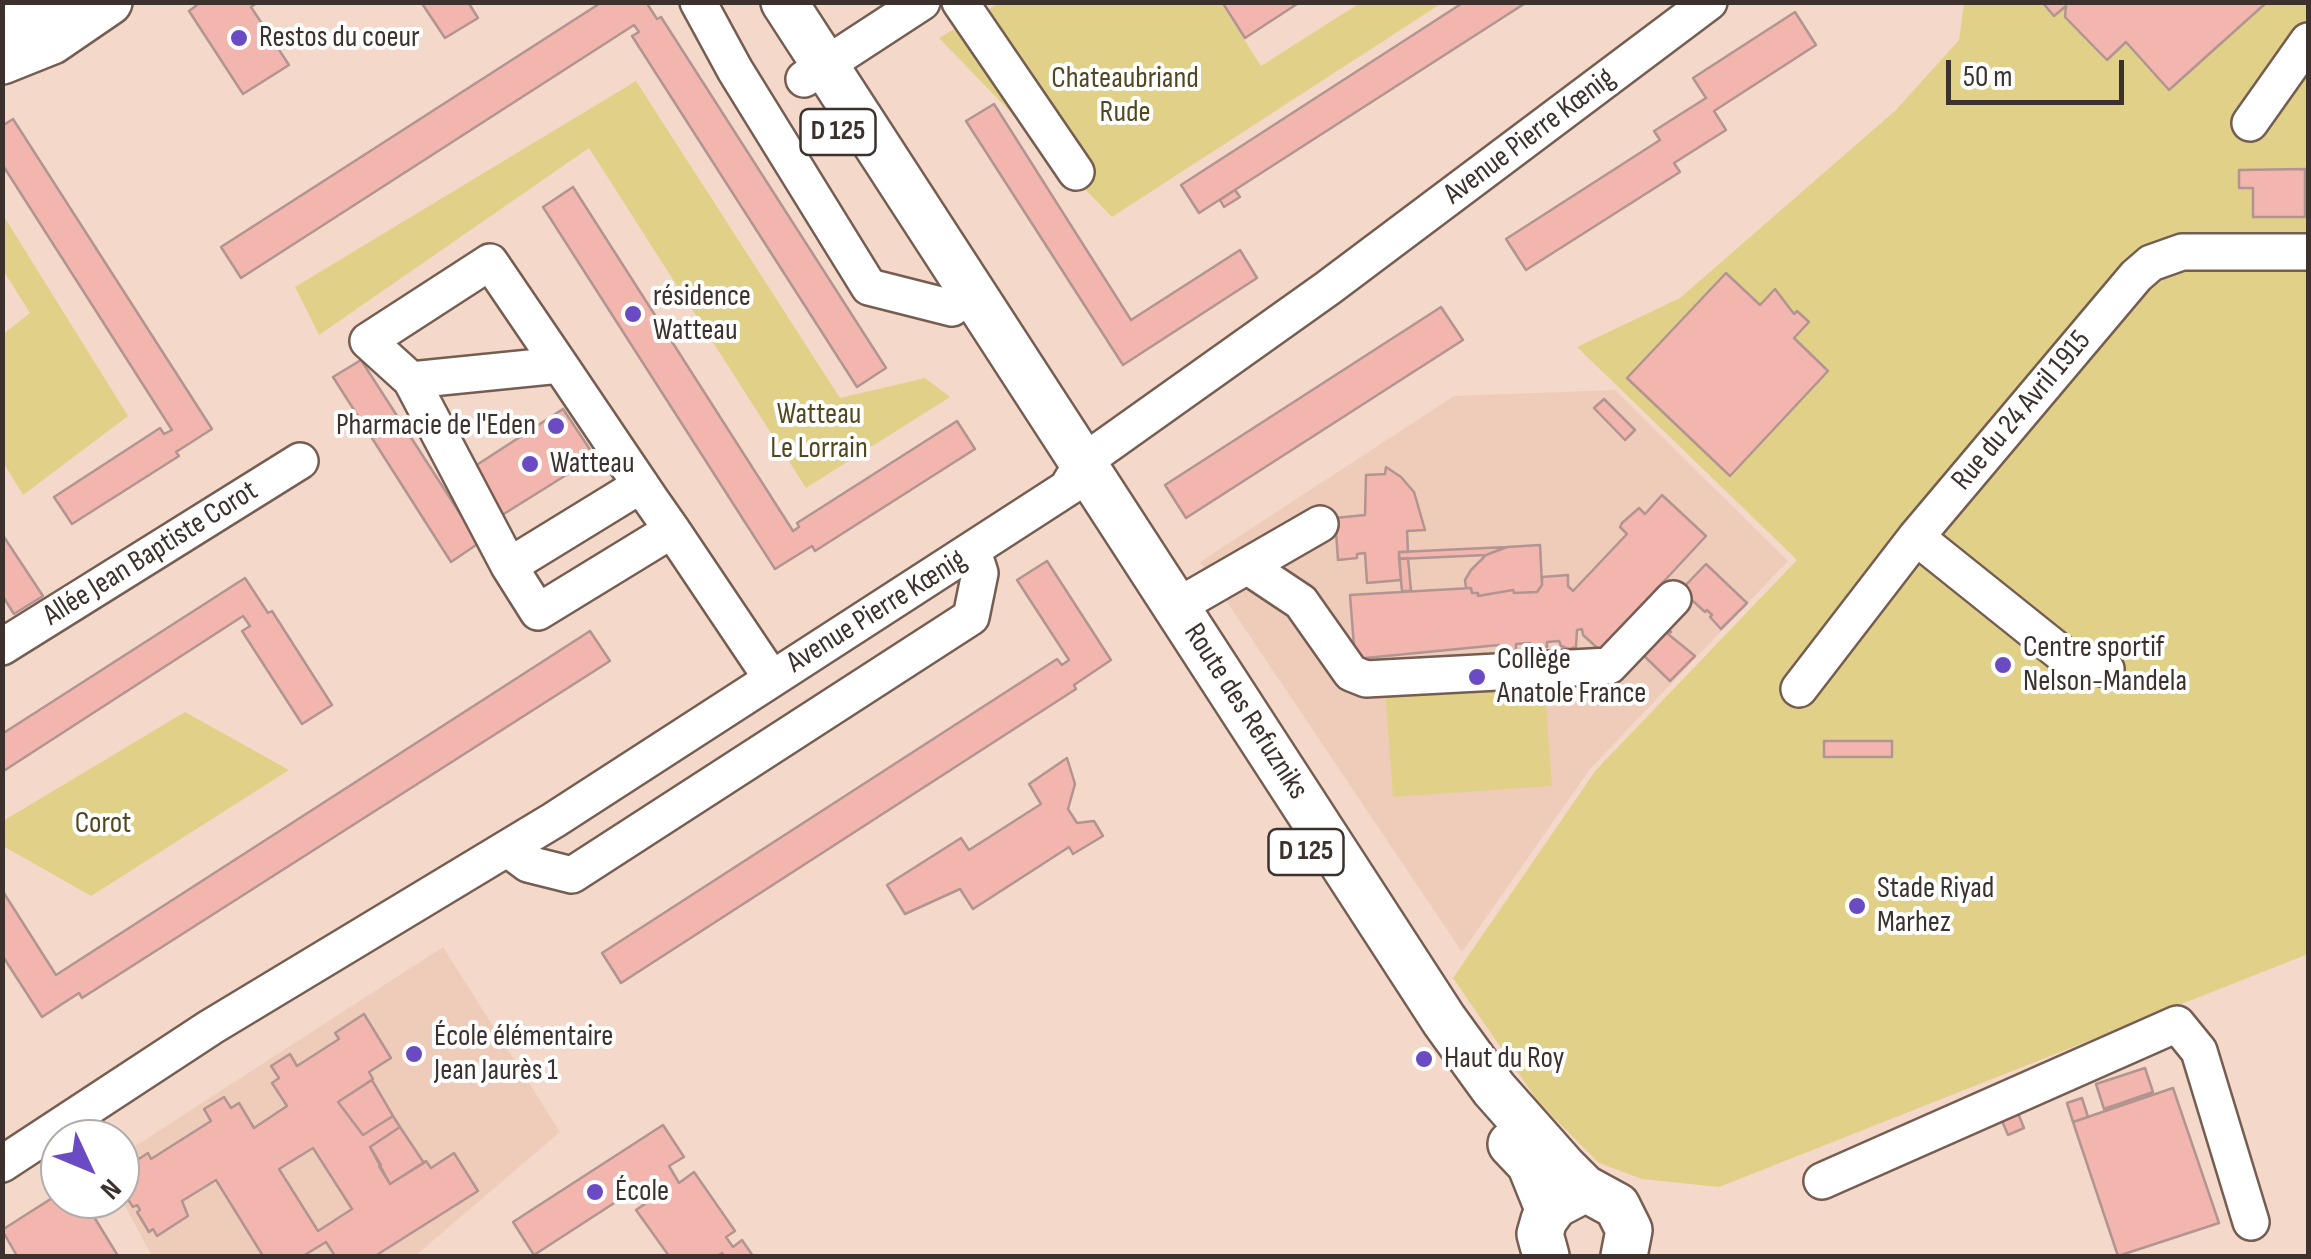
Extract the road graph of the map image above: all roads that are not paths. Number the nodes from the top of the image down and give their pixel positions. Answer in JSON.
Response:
{"nodes":[{"id":1,"x":109,"y":2,"type":"edge"},
{"id":2,"x":698,"y":2,"type":"edge"},
{"id":3,"x":754,"y":2,"type":"edge"},
{"id":4,"x":784,"y":2,"type":"edge"},
{"id":5,"x":922,"y":2,"type":"edge"},
{"id":6,"x":960,"y":2,"type":"edge"},
{"id":7,"x":1709,"y":2,"type":"edge"},
{"id":8,"x":19,"y":28,"type":"edge"},
{"id":9,"x":2308,"y":41,"type":"edge"},
{"id":10,"x":814,"y":72,"type":"junction"},
{"id":11,"x":2250,"y":123,"type":"dead end"},
{"id":12,"x":1076,"y":172,"type":"dead end"},
{"id":13,"x":2308,"y":252,"type":"edge"},
{"id":14,"x":952,"y":308,"type":"junction"},
{"id":15,"x":560,"y":365,"type":"junction"},
{"id":16,"x":411,"y":380,"type":"junction"},
{"id":17,"x":300,"y":460,"type":"dead end"},
{"id":18,"x":1075,"y":475,"type":"junction"},
{"id":19,"x":641,"y":485,"type":"junction"},
{"id":20,"x":1320,"y":524,"type":"dead end"},
{"id":21,"x":672,"y":530,"type":"junction"},
{"id":22,"x":1916,"y":537,"type":"junction"},
{"id":23,"x":974,"y":551,"type":"junction"},
{"id":24,"x":510,"y":566,"type":"junction"},
{"id":25,"x":1246,"y":566,"type":"junction"},
{"id":26,"x":1674,"y":598,"type":"dead end"},
{"id":27,"x":1176,"y":607,"type":"junction"},
{"id":28,"x":2,"y":647,"type":"edge"},
{"id":29,"x":2106,"y":670,"type":"dead end"},
{"id":30,"x":772,"y":679,"type":"junction"},
{"id":31,"x":1800,"y":689,"type":"dead end"},
{"id":32,"x":508,"y":849,"type":"junction"},
{"id":33,"x":2,"y":1164,"type":"edge"},
{"id":34,"x":1822,"y":1180,"type":"dead end"},
{"id":35,"x":1595,"y":1193,"type":"junction"},
{"id":36,"x":1549,"y":1210,"type":"junction"},
{"id":37,"x":2250,"y":1222,"type":"dead end"},
{"id":38,"x":1626,"y":1243,"type":"edge"},
{"id":39,"x":1546,"y":1256,"type":"edge"},
{"id":40,"x":1665,"y":1256,"type":"edge"}],
"edges":[{"from":1,"to":8,"type":"main road"},
{"from":2,"to":14,"type":"street"},
{"from":3,"to":10,"type":"main road","number":"D 125"},
{"from":4,"to":10,"type":"main road","number":"D 125"},
{"from":5,"to":10,"type":"street"},
{"from":6,"to":12,"type":"street"},
{"from":7,"to":18,"type":"street","name":"Avenue Pierre Kœnig"},
{"from":9,"to":11,"type":"street"},
{"from":10,"to":14,"type":"main road","number":"D 125"},
{"from":10,"to":18,"type":"main road","number":"D 125"},
{"from":13,"to":22,"type":"street","name":"Rue du 24 Avril 1915"},
{"from":14,"to":18,"type":"main road","number":"D 125"},
{"from":15,"to":16,"type":"street"},
{"from":15,"to":16,"type":"street"},
{"from":15,"to":19,"type":"street"},
{"from":16,"to":24,"type":"street"},
{"from":17,"to":28,"type":"street","name":"Allée Jean Baptiste Corot"},
{"from":18,"to":23,"type":"street","name":"Avenue Pierre Kœnig"},
{"from":18,"to":27,"type":"main road","name":"Route des Refuzniks"},
{"from":18,"to":36,"type":"main road","name":"Route des Refuzniks","number":"D 125"},
{"from":19,"to":21,"type":"street"},
{"from":19,"to":24,"type":"street"},
{"from":20,"to":25,"type":"street"},
{"from":21,"to":24,"type":"street"},
{"from":21,"to":30,"type":"street"},
{"from":22,"to":29,"type":"street"},
{"from":22,"to":31,"type":"street","name":"Rue du 24 Avril 1915"},
{"from":23,"to":30,"type":"street","name":"Avenue Pierre Kœnig"},
{"from":23,"to":32,"type":"street"},
{"from":25,"to":26,"type":"street"},
{"from":25,"to":27,"type":"street"},
{"from":27,"to":35,"type":"main road","name":"Route des Refuzniks"},
{"from":30,"to":32,"type":"street","name":"Avenue Pierre Kœnig"},
{"from":32,"to":33,"type":"street","name":"Avenue Pierre Kœnig"},
{"from":34,"to":37,"type":"street"},
{"from":35,"to":36,"type":"main road"},
{"from":35,"to":38,"type":"main road","name":"Route des Refuzniks"},
{"from":36,"to":39,"type":"main road"},
{"from":38,"to":40,"type":"main road"}]}
